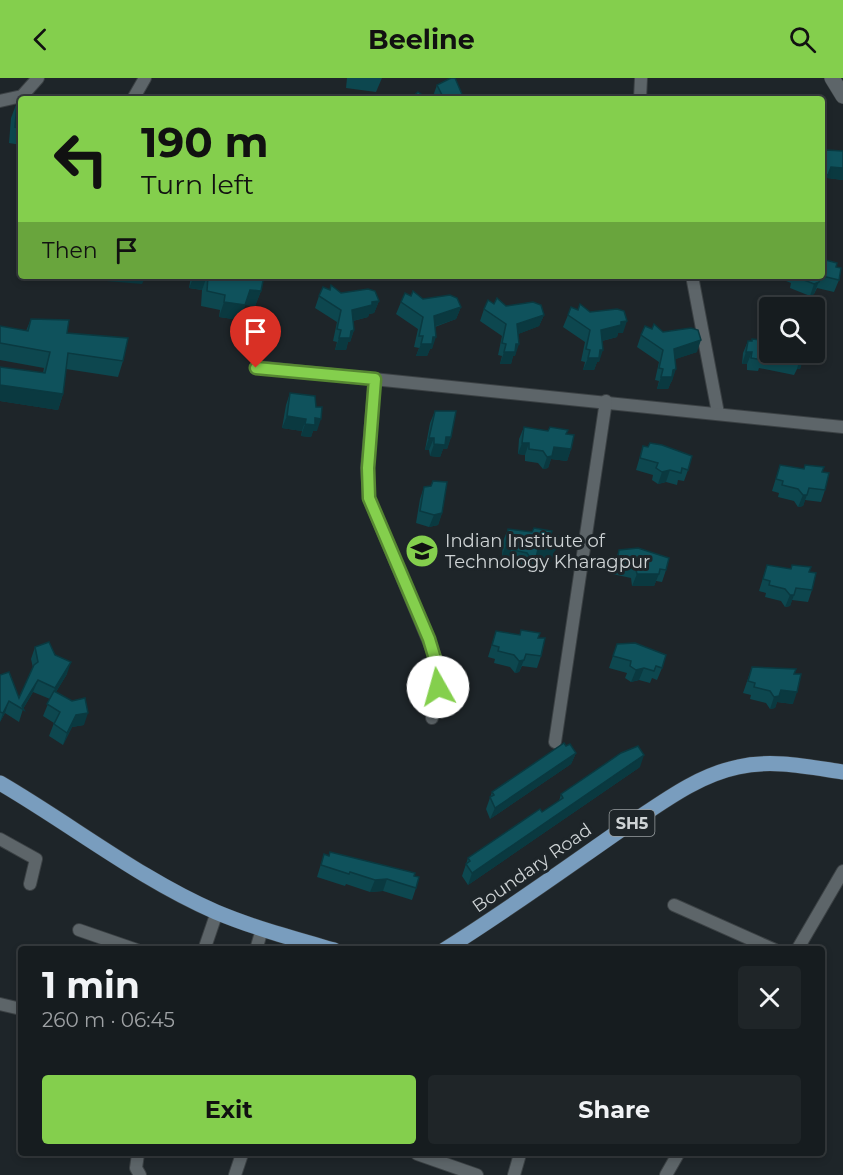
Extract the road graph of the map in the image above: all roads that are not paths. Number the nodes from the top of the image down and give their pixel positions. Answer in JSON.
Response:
{"nodes":[{"id":1,"x":38,"y":78,"type":"edge"},
{"id":2,"x":145,"y":78,"type":"edge"},
{"id":3,"x":641,"y":78,"type":"edge"},
{"id":4,"x":832,"y":78,"type":"edge"},
{"id":5,"x":22,"y":96,"type":"edge"},
{"id":6,"x":135,"y":96,"type":"edge"},
{"id":7,"x":640,"y":96,"type":"edge"},
{"id":8,"x":843,"y":96,"type":"edge"},
{"id":9,"x":18,"y":97,"type":"edge"},
{"id":10,"x":0,"y":101,"type":"edge"},
{"id":11,"x":693,"y":279,"type":"edge"},
{"id":12,"x":256,"y":368,"type":"dead end"},
{"id":13,"x":375,"y":379,"type":"junction"},
{"id":14,"x":606,"y":401,"type":"junction"},
{"id":15,"x":718,"y":413,"type":"junction"},
{"id":16,"x":843,"y":427,"type":"edge"},
{"id":17,"x":432,"y":718,"type":"dead end"},
{"id":18,"x":555,"y":742,"type":"dead end"},
{"id":19,"x":843,"y":772,"type":"edge"},
{"id":20,"x":0,"y":783,"type":"edge"},
{"id":21,"x":0,"y":839,"type":"edge"},
{"id":22,"x":843,"y":871,"type":"edge"},
{"id":23,"x":30,"y":884,"type":"dead end"},
{"id":24,"x":674,"y":905,"type":"dead end"},
{"id":25,"x":216,"y":912,"type":"junction"},
{"id":26,"x":262,"y":929,"type":"junction"},
{"id":27,"x":79,"y":930,"type":"dead end"},
{"id":28,"x":125,"y":946,"type":"edge"},
{"id":29,"x":205,"y":946,"type":"edge"},
{"id":30,"x":257,"y":946,"type":"edge"},
{"id":31,"x":320,"y":946,"type":"edge"},
{"id":32,"x":450,"y":946,"type":"edge"},
{"id":33,"x":767,"y":946,"type":"edge"},
{"id":34,"x":799,"y":946,"type":"edge"},
{"id":35,"x":0,"y":1004,"type":"edge"},
{"id":36,"x":18,"y":1008,"type":"edge"},
{"id":37,"x":138,"y":1156,"type":"edge"},
{"id":38,"x":241,"y":1156,"type":"edge"},
{"id":39,"x":423,"y":1156,"type":"edge"},
{"id":40,"x":519,"y":1156,"type":"edge"},
{"id":41,"x":677,"y":1156,"type":"edge"},
{"id":42,"x":136,"y":1173,"type":"edge"},
{"id":43,"x":235,"y":1175,"type":"edge"},
{"id":44,"x":477,"y":1175,"type":"edge"},
{"id":45,"x":514,"y":1175,"type":"edge"},
{"id":46,"x":666,"y":1175,"type":"edge"}],
"edges":[{"from":1,"to":5,"type":"street"},
{"from":2,"to":6,"type":"street"},
{"from":3,"to":7,"type":"street"},
{"from":4,"to":8,"type":"street"},
{"from":9,"to":10,"type":"street"},
{"from":11,"to":15,"type":"street"},
{"from":12,"to":13,"type":"street"},
{"from":13,"to":14,"type":"street"},
{"from":13,"to":17,"type":"street"},
{"from":14,"to":15,"type":"street"},
{"from":14,"to":18,"type":"street"},
{"from":15,"to":16,"type":"street"},
{"from":19,"to":32,"type":"main road","name":"Boundary Road","number":"SH5"},
{"from":20,"to":25,"type":"main road"},
{"from":21,"to":23,"type":"street"},
{"from":22,"to":34,"type":"street"},
{"from":24,"to":33,"type":"street"},
{"from":25,"to":26,"type":"main road"},
{"from":25,"to":29,"type":"street"},
{"from":26,"to":30,"type":"street"},
{"from":26,"to":31,"type":"main road"},
{"from":27,"to":28,"type":"street"},
{"from":35,"to":36,"type":"street"},
{"from":37,"to":42,"type":"street"},
{"from":38,"to":43,"type":"street"},
{"from":39,"to":44,"type":"street"},
{"from":40,"to":45,"type":"street"},
{"from":41,"to":46,"type":"street"}]}
